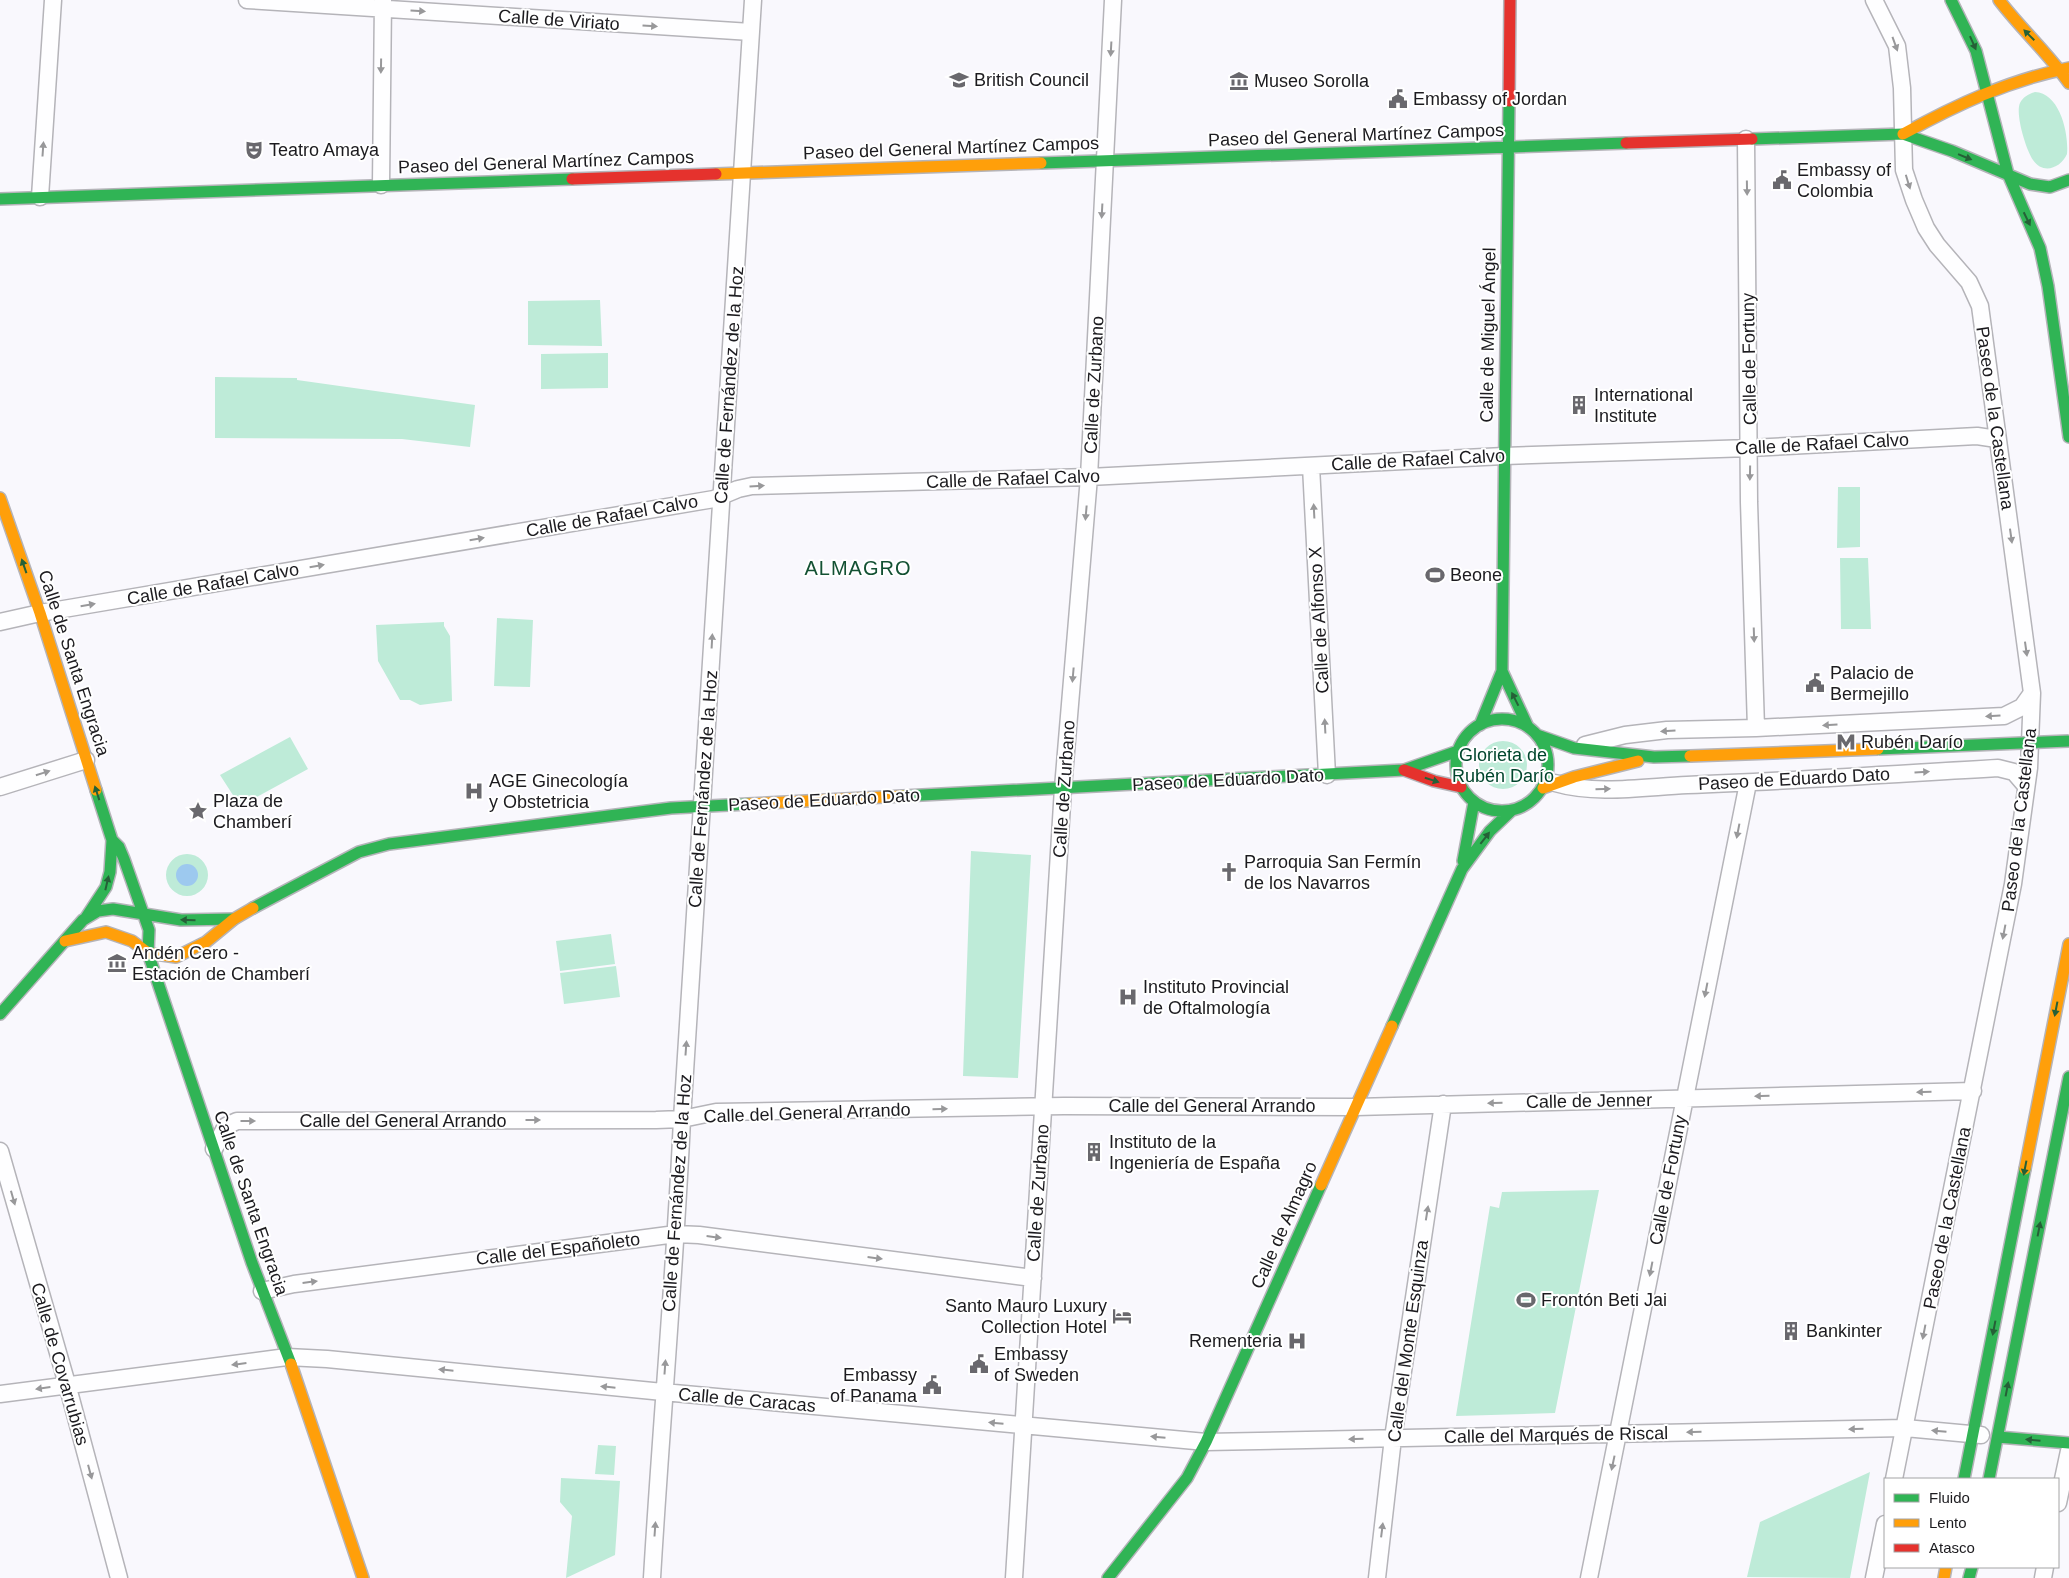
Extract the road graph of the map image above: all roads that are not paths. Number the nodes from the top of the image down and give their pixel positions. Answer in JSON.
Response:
{"nodes":[{"id":1,"x":53,"y":0,"type":"edge"},
{"id":2,"x":247,"y":0,"type":"edge"},
{"id":3,"x":753,"y":0,"type":"edge"},
{"id":4,"x":1113,"y":0,"type":"edge"},
{"id":5,"x":1510,"y":0,"type":"edge"},
{"id":6,"x":1874,"y":0,"type":"edge"},
{"id":7,"x":1951,"y":0,"type":"edge"},
{"id":8,"x":1999,"y":0,"type":"edge"},
{"id":9,"x":382,"y":4,"type":"edge"},
{"id":10,"x":751,"y":32,"type":"junction"},
{"id":11,"x":2065,"y":69,"type":"edge"},
{"id":12,"x":2069,"y":83,"type":"edge"},
{"id":13,"x":1987,"y":92,"type":"junction"},
{"id":14,"x":1903,"y":134,"type":"junction"},
{"id":15,"x":1746,"y":139,"type":"junction"},
{"id":16,"x":1508,"y":147,"type":"junction"},
{"id":17,"x":1104,"y":160,"type":"junction"},
{"id":18,"x":742,"y":173,"type":"junction"},
{"id":19,"x":2008,"y":174,"type":"junction"},
{"id":20,"x":2069,"y":180,"type":"edge"},
{"id":21,"x":381,"y":185,"type":"junction"},
{"id":22,"x":40,"y":197,"type":"junction"},
{"id":23,"x":0,"y":199,"type":"edge"},
{"id":24,"x":2069,"y":437,"type":"edge"},
{"id":25,"x":1997,"y":439,"type":"junction"},
{"id":26,"x":1750,"y":448,"type":"junction"},
{"id":27,"x":1504,"y":456,"type":"junction"},
{"id":28,"x":1311,"y":466,"type":"junction"},
{"id":29,"x":1089,"y":477,"type":"junction"},
{"id":30,"x":721,"y":496,"type":"junction"},
{"id":31,"x":0,"y":498,"type":"edge"},
{"id":32,"x":40,"y":612,"type":"junction"},
{"id":33,"x":0,"y":622,"type":"edge"},
{"id":34,"x":1502,"y":671,"type":"junction"},
{"id":35,"x":2032,"y":693,"type":"junction"},
{"id":36,"x":1480,"y":724,"type":"junction"},
{"id":37,"x":1756,"y":728,"type":"junction"},
{"id":38,"x":1533,"y":731,"type":"junction"},
{"id":39,"x":2069,"y":741,"type":"edge"},
{"id":40,"x":1574,"y":748,"type":"junction"},
{"id":41,"x":1458,"y":751,"type":"junction"},
{"id":42,"x":1654,"y":757,"type":"junction"},
{"id":43,"x":86,"y":760,"type":"junction"},
{"id":44,"x":1404,"y":770,"type":"junction"},
{"id":45,"x":1327,"y":775,"type":"junction"},
{"id":46,"x":1748,"y":783,"type":"junction"},
{"id":47,"x":1549,"y":785,"type":"junction"},
{"id":48,"x":2026,"y":786,"type":"junction"},
{"id":49,"x":0,"y":787,"type":"edge"},
{"id":50,"x":1461,"y":787,"type":"junction"},
{"id":51,"x":1063,"y":788,"type":"junction"},
{"id":52,"x":1474,"y":802,"type":"junction"},
{"id":53,"x":702,"y":806,"type":"junction"},
{"id":54,"x":1512,"y":810,"type":"junction"},
{"id":55,"x":112,"y":840,"type":"junction"},
{"id":56,"x":1462,"y":869,"type":"junction"},
{"id":57,"x":143,"y":914,"type":"junction"},
{"id":58,"x":234,"y":919,"type":"junction"},
{"id":59,"x":84,"y":920,"type":"junction"},
{"id":60,"x":64,"y":941,"type":"junction"},
{"id":61,"x":2069,"y":944,"type":"edge"},
{"id":62,"x":148,"y":953,"type":"junction"},
{"id":63,"x":0,"y":1014,"type":"edge"},
{"id":64,"x":2069,"y":1077,"type":"edge"},
{"id":65,"x":1973,"y":1091,"type":"junction"},
{"id":66,"x":1684,"y":1098,"type":"junction"},
{"id":67,"x":1443,"y":1104,"type":"junction"},
{"id":68,"x":1044,"y":1107,"type":"junction"},
{"id":69,"x":1356,"y":1107,"type":"junction"},
{"id":70,"x":682,"y":1119,"type":"junction"},
{"id":71,"x":214,"y":1149,"type":"junction"},
{"id":72,"x":0,"y":1151,"type":"edge"},
{"id":73,"x":676,"y":1234,"type":"junction"},
{"id":74,"x":1033,"y":1278,"type":"junction"},
{"id":75,"x":262,"y":1291,"type":"junction"},
{"id":76,"x":288,"y":1357,"type":"junction"},
{"id":77,"x":67,"y":1384,"type":"junction"},
{"id":78,"x":663,"y":1392,"type":"junction"},
{"id":79,"x":0,"y":1394,"type":"edge"},
{"id":80,"x":1024,"y":1425,"type":"junction"},
{"id":81,"x":1905,"y":1428,"type":"junction"},
{"id":82,"x":1619,"y":1434,"type":"junction"},
{"id":83,"x":1973,"y":1434,"type":"junction"},
{"id":84,"x":1998,"y":1437,"type":"junction"},
{"id":85,"x":1393,"y":1438,"type":"junction"},
{"id":86,"x":1206,"y":1442,"type":"junction"},
{"id":87,"x":2069,"y":1443,"type":"edge"},
{"id":88,"x":2069,"y":1451,"type":"edge"},
{"id":89,"x":1894,"y":1478,"type":"edge"},
{"id":90,"x":1964,"y":1478,"type":"edge"},
{"id":91,"x":1989,"y":1478,"type":"edge"},
{"id":92,"x":2059,"y":1497,"type":"edge"},
{"id":93,"x":1884,"y":1529,"type":"edge"},
{"id":94,"x":119,"y":1578,"type":"edge"},
{"id":95,"x":363,"y":1578,"type":"edge"},
{"id":96,"x":652,"y":1578,"type":"edge"},
{"id":97,"x":1014,"y":1578,"type":"edge"},
{"id":98,"x":1108,"y":1578,"type":"edge"},
{"id":99,"x":1377,"y":1578,"type":"edge"},
{"id":100,"x":1589,"y":1578,"type":"edge"},
{"id":101,"x":1874,"y":1578,"type":"edge"}],
"edges":[{"from":22,"to":1,"type":"street","one_way":true},
{"from":2,"to":9,"type":"street","name":"Calle de Viriato"},
{"from":3,"to":10,"type":"street","name":"Calle de Fernández de la Hoz"},
{"from":4,"to":17,"type":"street","name":"Calle de Zurbano","one_way":true},
{"from":5,"to":16,"type":"main road","name":"Calle de Miguel Ángel"},
{"from":6,"to":14,"type":"street","name":"Paseo de la Castellana","one_way":true},
{"from":7,"to":13,"type":"main road","one_way":true},
{"from":11,"to":8,"type":"main road","one_way":true},
{"from":9,"to":10,"type":"street","name":"Calle de Viriato","one_way":true},
{"from":9,"to":21,"type":"street","one_way":true},
{"from":10,"to":18,"type":"street","name":"Calle de Fernández de la Hoz"},
{"from":11,"to":12,"type":"main road"},
{"from":11,"to":13,"type":"main road"},
{"from":13,"to":14,"type":"main road"},
{"from":13,"to":19,"type":"main road"},
{"from":14,"to":15,"type":"main road","name":"Paseo del General Martínez Campos"},
{"from":14,"to":19,"type":"main road","one_way":true},
{"from":14,"to":25,"type":"street","name":"Paseo de la Castellana","one_way":true},
{"from":15,"to":16,"type":"main road","name":"Paseo del General Martínez Campos"},
{"from":15,"to":26,"type":"street","name":"Calle de Fortuny","one_way":true},
{"from":16,"to":17,"type":"main road","name":"Paseo del General Martínez Campos"},
{"from":16,"to":27,"type":"main road","name":"Calle de Miguel Ángel"},
{"from":17,"to":18,"type":"main road","name":"Paseo del General Martínez Campos"},
{"from":17,"to":29,"type":"street","name":"Calle de Zurbano","one_way":true},
{"from":18,"to":21,"type":"main road","name":"Paseo del General Martínez Campos"},
{"from":18,"to":30,"type":"street","name":"Calle de Fernández de la Hoz"},
{"from":19,"to":20,"type":"main road"},
{"from":19,"to":24,"type":"main road","one_way":true},
{"from":21,"to":22,"type":"main road","name":"Paseo del General Martínez Campos"},
{"from":22,"to":23,"type":"main road","name":"Paseo del General Martínez Campos"},
{"from":25,"to":26,"type":"street","name":"Calle de Rafael Calvo"},
{"from":25,"to":35,"type":"street","name":"Paseo de la Castellana","one_way":true},
{"from":26,"to":27,"type":"street","name":"Calle de Rafael Calvo"},
{"from":26,"to":37,"type":"street","name":"Calle de Fortuny","one_way":true},
{"from":27,"to":28,"type":"street","name":"Calle de Rafael Calvo"},
{"from":27,"to":34,"type":"main road","name":"Calle de Miguel Ángel"},
{"from":28,"to":29,"type":"street","name":"Calle de Rafael Calvo"},
{"from":45,"to":28,"type":"street","name":"Calle de Alfonso X","one_way":true},
{"from":30,"to":29,"type":"street","name":"Calle de Rafael Calvo","one_way":true},
{"from":29,"to":51,"type":"street","name":"Calle de Zurbano","one_way":true},
{"from":32,"to":30,"type":"street","name":"Calle de Rafael Calvo","one_way":true},
{"from":53,"to":30,"type":"street","name":"Calle de Fernández de la Hoz","one_way":true},
{"from":32,"to":31,"type":"main road","name":"Calle de Santa Engracia","one_way":true},
{"from":32,"to":33,"type":"street","name":"Calle de Rafael Calvo"},
{"from":32,"to":43,"type":"main road","name":"Calle de Santa Engracia"},
{"from":34,"to":36,"type":"main road","name":"Calle de Miguel Ángel"},
{"from":38,"to":34,"type":"main road","name":"Calle de Miguel Ángel","one_way":true},
{"from":35,"to":37,"type":"street","one_way":true},
{"from":35,"to":48,"type":"street","name":"Paseo de la Castellana"},
{"from":36,"to":38,"type":"main road"},
{"from":36,"to":41,"type":"main road"},
{"from":37,"to":40,"type":"street","one_way":true},
{"from":38,"to":40,"type":"main road"},
{"from":38,"to":47,"type":"main road"},
{"from":39,"to":42,"type":"main road","bridge":true},
{"from":40,"to":42,"type":"main road"},
{"from":41,"to":44,"type":"main road","name":"Paseo de Eduardo Dato"},
{"from":41,"to":50,"type":"main road"},
{"from":42,"to":47,"type":"main road"},
{"from":49,"to":43,"type":"street","one_way":true},
{"from":55,"to":43,"type":"main road","name":"Calle de Santa Engracia","one_way":true},
{"from":44,"to":45,"type":"main road","name":"Paseo de Eduardo Dato"},
{"from":44,"to":50,"type":"main road","name":"Paseo de Eduardo Dato","one_way":true},
{"from":45,"to":51,"type":"main road","name":"Paseo de Eduardo Dato"},
{"from":47,"to":46,"type":"street","name":"Paseo de Eduardo Dato","one_way":true},
{"from":46,"to":48,"type":"street","name":"Paseo de Eduardo Dato","one_way":true},
{"from":46,"to":66,"type":"street","name":"Calle de Fortuny","one_way":true},
{"from":47,"to":54,"type":"main road"},
{"from":48,"to":65,"type":"street","name":"Paseo de la Castellana","one_way":true},
{"from":50,"to":52,"type":"main road"},
{"from":51,"to":53,"type":"main road","name":"Paseo de Eduardo Dato"},
{"from":51,"to":68,"type":"street","name":"Calle de Zurbano"},
{"from":52,"to":54,"type":"main road"},
{"from":52,"to":56,"type":"main road","name":"Calle de Almagro"},
{"from":53,"to":58,"type":"main road","name":"Paseo de Eduardo Dato"},
{"from":70,"to":53,"type":"street","name":"Calle de Fernández de la Hoz","one_way":true},
{"from":56,"to":54,"type":"main road","name":"Calle de Almagro","one_way":true},
{"from":55,"to":57,"type":"main road","name":"Calle de Santa Engracia"},
{"from":59,"to":55,"type":"main road","name":"Calle de Santa Engracia","one_way":true},
{"from":56,"to":69,"type":"main road","name":"Calle de Almagro"},
{"from":58,"to":57,"type":"main road","one_way":true},
{"from":57,"to":59,"type":"main road"},
{"from":57,"to":62,"type":"main road","name":"Calle de Santa Engracia"},
{"from":58,"to":62,"type":"main road","name":"Paseo de Eduardo Dato"},
{"from":59,"to":60,"type":"main road","name":"Calle de Santa Engracia"},
{"from":60,"to":62,"type":"main road"},
{"from":60,"to":63,"type":"main road","name":"Calle de Santa Engracia"},
{"from":61,"to":83,"type":"main road","one_way":true},
{"from":62,"to":71,"type":"main road","name":"Calle de Santa Engracia"},
{"from":84,"to":64,"type":"main road","one_way":true},
{"from":65,"to":66,"type":"street","name":"Calle de Jenner","one_way":true},
{"from":65,"to":81,"type":"street","name":"Paseo de la Castellana","one_way":true},
{"from":66,"to":67,"type":"street","name":"Calle de Jenner","one_way":true},
{"from":66,"to":82,"type":"street","name":"Calle de Fortuny","one_way":true},
{"from":67,"to":69,"type":"street","name":"Calle de Jenner"},
{"from":85,"to":67,"type":"street","name":"Calle del Monte Esquinza","one_way":true},
{"from":68,"to":69,"type":"street","name":"Calle del General Arrando"},
{"from":70,"to":68,"type":"street","name":"Calle del General Arrando","one_way":true},
{"from":68,"to":74,"type":"street","name":"Calle de Zurbano"},
{"from":69,"to":86,"type":"main road","name":"Calle de Almagro"},
{"from":71,"to":70,"type":"street","name":"Calle del General Arrando","one_way":true},
{"from":70,"to":73,"type":"street","name":"Calle de Fernández de la Hoz"},
{"from":71,"to":75,"type":"main road","name":"Calle de Santa Engracia"},
{"from":72,"to":77,"type":"street","name":"Calle de Covarrubias","one_way":true},
{"from":73,"to":74,"type":"street","name":"Calle del Españoleto","one_way":true},
{"from":75,"to":73,"type":"street","name":"Calle del Españoleto","one_way":true},
{"from":78,"to":73,"type":"street","name":"Calle de Fernández de la Hoz","one_way":true},
{"from":74,"to":80,"type":"street","name":"Calle de Zurbano"},
{"from":75,"to":76,"type":"main road","name":"Calle de Santa Engracia"},
{"from":76,"to":77,"type":"street","name":"Calle de Caracas","one_way":true},
{"from":78,"to":76,"type":"street","name":"Calle de Caracas","one_way":true},
{"from":76,"to":95,"type":"main road","name":"Calle de Santa Engracia"},
{"from":77,"to":79,"type":"street","name":"Calle de Caracas","one_way":true},
{"from":77,"to":94,"type":"street","name":"Calle de Covarrubias","one_way":true},
{"from":80,"to":78,"type":"street","name":"Calle de Caracas","one_way":true},
{"from":96,"to":78,"type":"street","name":"Calle de Fernández de la Hoz","one_way":true},
{"from":86,"to":80,"type":"street","name":"Calle de Caracas","one_way":true},
{"from":80,"to":97,"type":"street","name":"Calle de Zurbano"},
{"from":81,"to":82,"type":"street","name":"Calle del Marqués de Riscal","one_way":true},
{"from":83,"to":81,"type":"street","name":"Calle del Marqués de Riscal","one_way":true},
{"from":81,"to":89,"type":"street","name":"Paseo de la Castellana"},
{"from":82,"to":85,"type":"street","name":"Calle del Marqués de Riscal"},
{"from":82,"to":100,"type":"street","name":"Calle de Fortuny","one_way":true},
{"from":83,"to":84,"type":"street","name":"Calle del Marqués de Riscal"},
{"from":83,"to":90,"type":"main road"},
{"from":87,"to":84,"type":"main road","one_way":true},
{"from":84,"to":91,"type":"main road"},
{"from":85,"to":86,"type":"street","name":"Calle del Marqués de Riscal","one_way":true},
{"from":99,"to":85,"type":"street","name":"Calle del Monte Esquinza","one_way":true},
{"from":86,"to":98,"type":"main road","name":"Calle de Almagro"},
{"from":88,"to":92,"type":"street"},
{"from":93,"to":101,"type":"street"}]}
